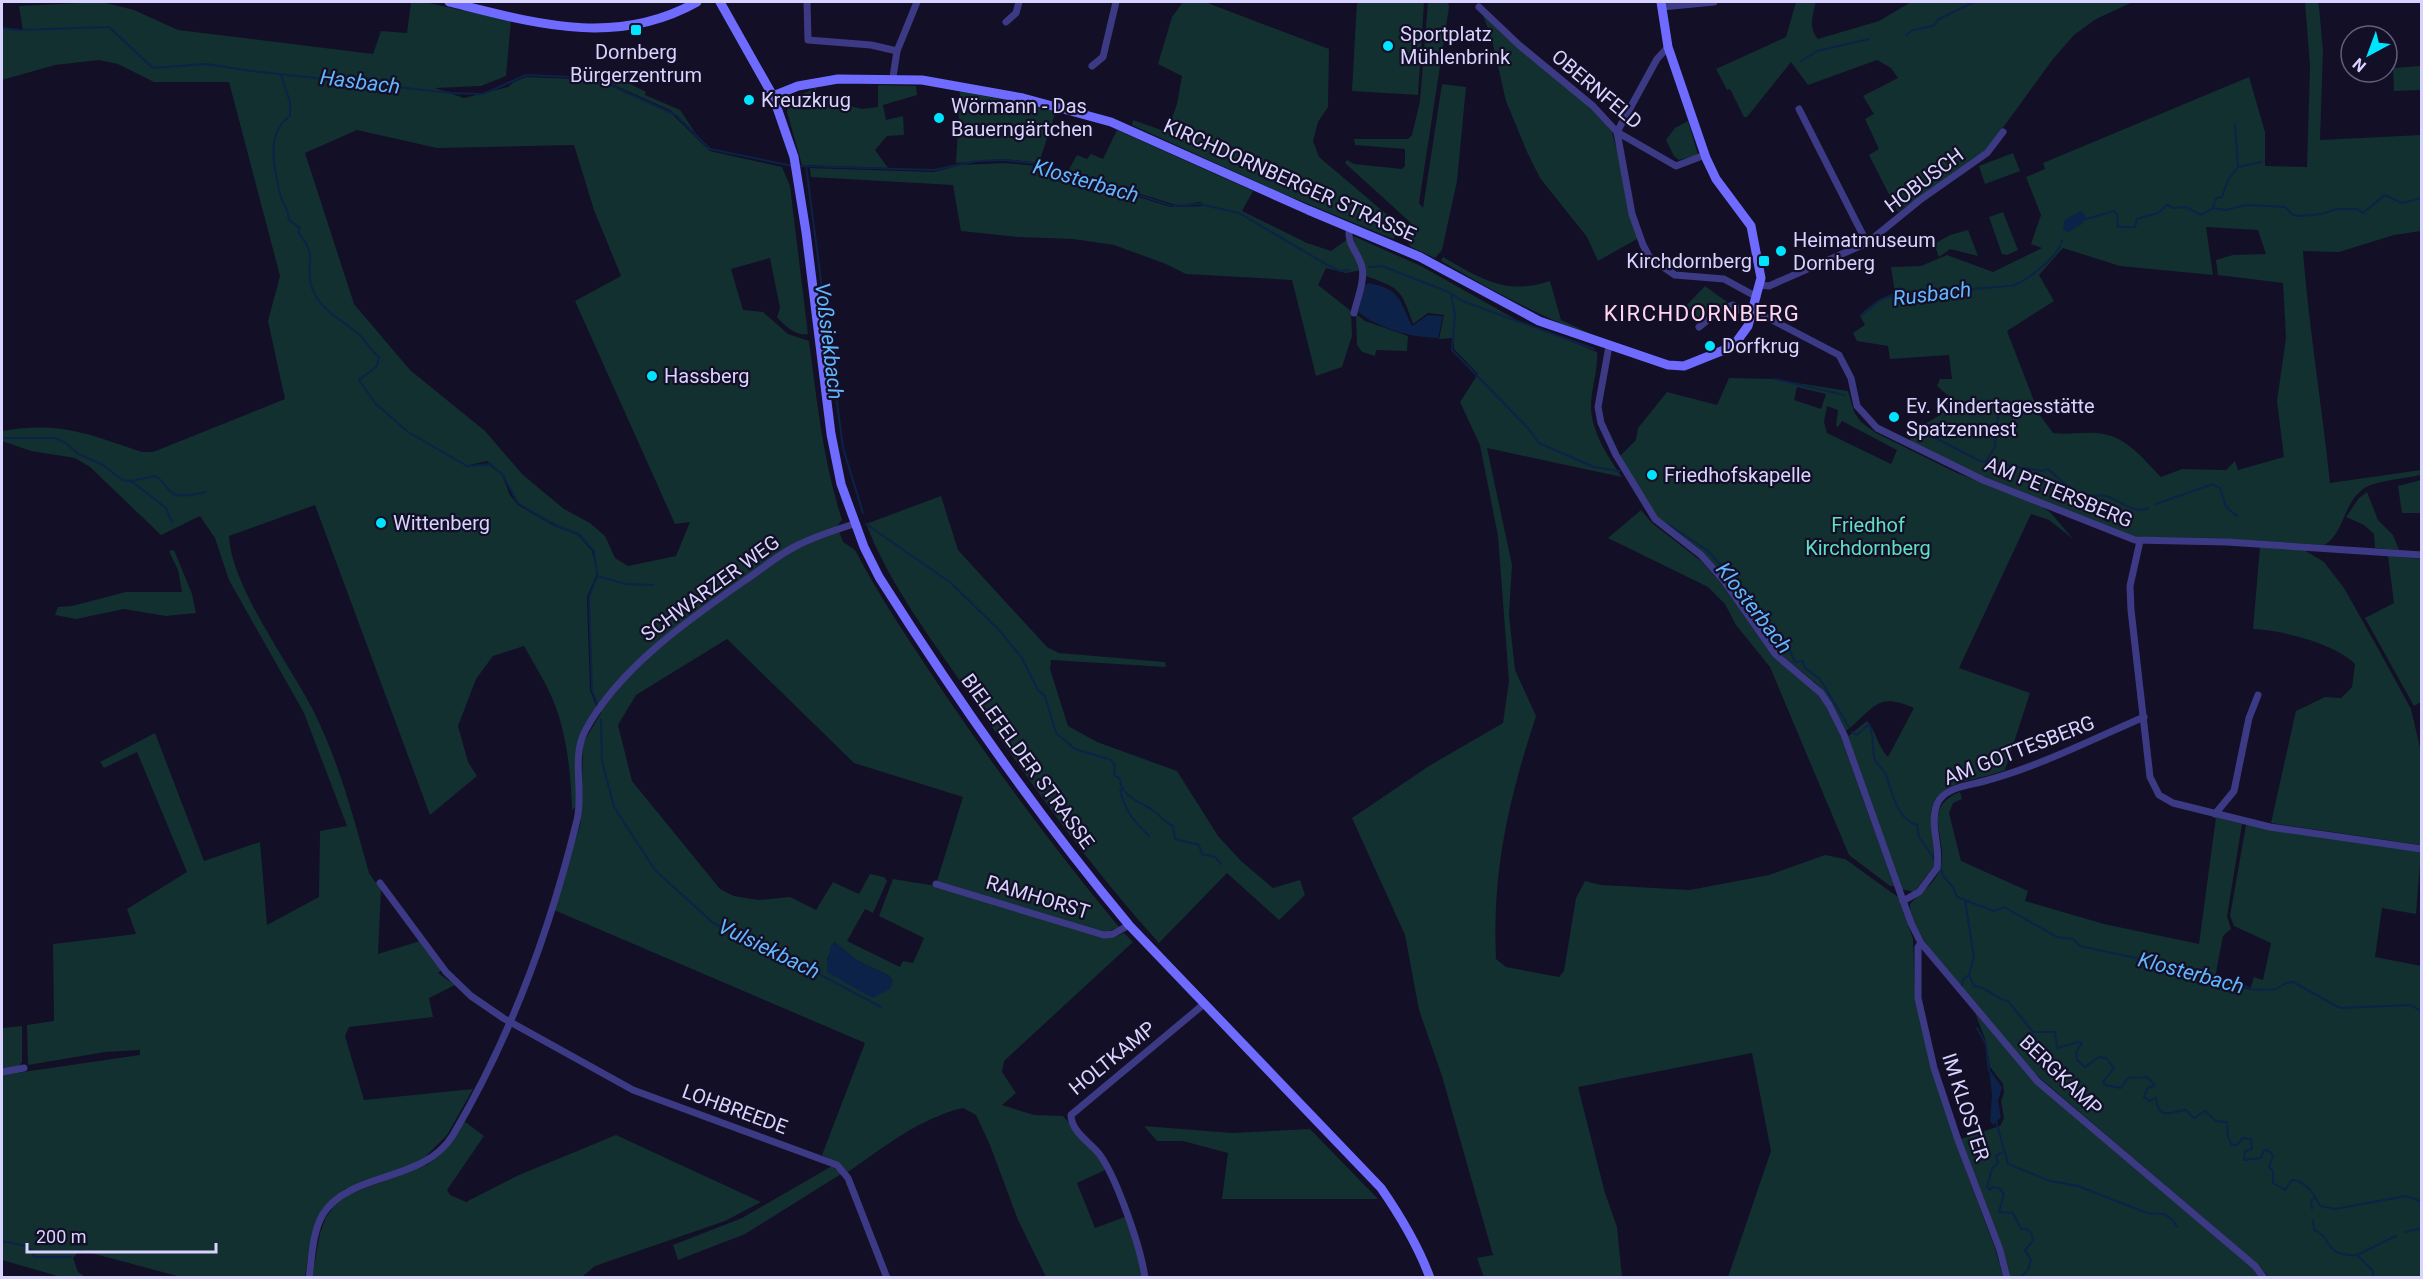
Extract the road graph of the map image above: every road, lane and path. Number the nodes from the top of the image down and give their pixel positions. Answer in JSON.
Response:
{"nodes":[{"id":1,"x":448,"y":2,"type":"edge"},
{"id":2,"x":697,"y":2,"type":"edge"},
{"id":3,"x":720,"y":2,"type":"edge"},
{"id":4,"x":807,"y":2,"type":"edge"},
{"id":5,"x":917,"y":2,"type":"edge"},
{"id":6,"x":1019,"y":2,"type":"edge"},
{"id":7,"x":1116,"y":2,"type":"edge"},
{"id":8,"x":1714,"y":2,"type":"edge"},
{"id":9,"x":1661,"y":4,"type":"edge"},
{"id":10,"x":1479,"y":7,"type":"dead end"},
{"id":11,"x":1006,"y":22,"type":"dead end"},
{"id":12,"x":1668,"y":47,"type":"junction"},
{"id":13,"x":897,"y":51,"type":"junction"},
{"id":14,"x":1092,"y":66,"type":"dead end"},
{"id":15,"x":893,"y":77,"type":"junction"},
{"id":16,"x":773,"y":96,"type":"junction"},
{"id":17,"x":1799,"y":109,"type":"dead end"},
{"id":18,"x":1617,"y":132,"type":"junction"},
{"id":19,"x":2003,"y":132,"type":"dead end"},
{"id":20,"x":1706,"y":155,"type":"junction"},
{"id":21,"x":1350,"y":228,"type":"junction"},
{"id":22,"x":1867,"y":243,"type":"junction"},
{"id":23,"x":1760,"y":285,"type":"junction"},
{"id":24,"x":1757,"y":297,"type":"junction"},
{"id":25,"x":1354,"y":314,"type":"dead end"},
{"id":26,"x":1752,"y":314,"type":"junction"},
{"id":27,"x":1699,"y":327,"type":"dead end"},
{"id":28,"x":1609,"y":346,"type":"junction"},
{"id":29,"x":854,"y":524,"type":"junction"},
{"id":30,"x":2140,"y":541,"type":"junction"},
{"id":31,"x":2421,"y":555,"type":"edge"},
{"id":32,"x":2258,"y":695,"type":"dead end"},
{"id":33,"x":2144,"y":717,"type":"junction"},
{"id":34,"x":2215,"y":814,"type":"junction"},
{"id":35,"x":2421,"y":849,"type":"edge"},
{"id":36,"x":380,"y":884,"type":"dead end"},
{"id":37,"x":936,"y":884,"type":"dead end"},
{"id":38,"x":1903,"y":901,"type":"junction"},
{"id":39,"x":1129,"y":925,"type":"junction"},
{"id":40,"x":1921,"y":943,"type":"junction"},
{"id":41,"x":1204,"y":1004,"type":"junction"},
{"id":42,"x":513,"y":1024,"type":"junction"},
{"id":43,"x":24,"y":1068,"type":"dead end"},
{"id":44,"x":2,"y":1072,"type":"edge"},
{"id":45,"x":309,"y":1278,"type":"edge"},
{"id":46,"x":887,"y":1278,"type":"edge"},
{"id":47,"x":1145,"y":1278,"type":"edge"},
{"id":48,"x":1430,"y":1278,"type":"edge"},
{"id":49,"x":2007,"y":1278,"type":"edge"},
{"id":50,"x":2264,"y":1278,"type":"edge"}],
"edges":[{"from":1,"to":2,"type":"street"},
{"from":3,"to":16,"type":"street","name":"BIELEFELDER STRASSE"},
{"from":4,"to":13,"type":"street"},
{"from":5,"to":13,"type":"street"},
{"from":6,"to":11,"type":"street"},
{"from":7,"to":14,"type":"street"},
{"from":8,"to":9,"type":"street"},
{"from":9,"to":12,"type":"street","name":"KIRCHDORNBERGER STRASSE"},
{"from":10,"to":18,"type":"street","name":"OBERNFELD"},
{"from":12,"to":18,"type":"street"},
{"from":12,"to":20,"type":"street","name":"KIRCHDORNBERGER STRASSE"},
{"from":13,"to":15,"type":"street"},
{"from":15,"to":16,"type":"street","name":"KIRCHDORNBERGER STRASSE"},
{"from":15,"to":21,"type":"street","name":"KIRCHDORNBERGER STRASSE"},
{"from":16,"to":29,"type":"street","name":"BIELEFELDER STRASSE"},
{"from":17,"to":22,"type":"street"},
{"from":18,"to":20,"type":"street","name":"OBERNFELD"},
{"from":18,"to":24,"type":"street"},
{"from":19,"to":22,"type":"street","name":"HOBUSCH"},
{"from":20,"to":23,"type":"street","name":"KIRCHDORNBERGER STRASSE"},
{"from":21,"to":25,"type":"street"},
{"from":21,"to":28,"type":"street","name":"KIRCHDORNBERGER STRASSE"},
{"from":22,"to":23,"type":"street","name":"HOBUSCH"},
{"from":23,"to":24,"type":"street","name":"KIRCHDORNBERGER STRASSE"},
{"from":24,"to":26,"type":"street","name":"KIRCHDORNBERGER STRASSE"},
{"from":26,"to":27,"type":"street","name":"AM PETERSBERG"},
{"from":26,"to":28,"type":"street","name":"KIRCHDORNBERGER STRASSE"},
{"from":26,"to":30,"type":"street","name":"AM PETERSBERG"},
{"from":28,"to":38,"type":"street","name":"BERGKAMP"},
{"from":29,"to":39,"type":"street","name":"BIELEFELDER STRASSE"},
{"from":29,"to":42,"type":"street","name":"SCHWARZER WEG"},
{"from":30,"to":31,"type":"street","name":"AM PETERSBERG"},
{"from":30,"to":33,"type":"street"},
{"from":32,"to":34,"type":"street"},
{"from":33,"to":34,"type":"street"},
{"from":33,"to":38,"type":"street","name":"AM GOTTESBERG"},
{"from":34,"to":35,"type":"street"},
{"from":36,"to":42,"type":"street","name":"LOHBREEDE"},
{"from":37,"to":39,"type":"street","name":"RAMHORST"},
{"from":38,"to":40,"type":"street","name":"BERGKAMP"},
{"from":39,"to":41,"type":"street","name":"BIELEFELDER STRASSE"},
{"from":40,"to":49,"type":"street","name":"IM KLOSTER"},
{"from":40,"to":50,"type":"street","name":"BERGKAMP"},
{"from":41,"to":47,"type":"street","name":"HOLTKAMP"},
{"from":41,"to":48,"type":"street","name":"BIELEFELDER STRASSE"},
{"from":42,"to":45,"type":"street","name":"SCHWARZER WEG"},
{"from":42,"to":46,"type":"street","name":"LOHBREEDE"},
{"from":43,"to":44,"type":"street"}]}
